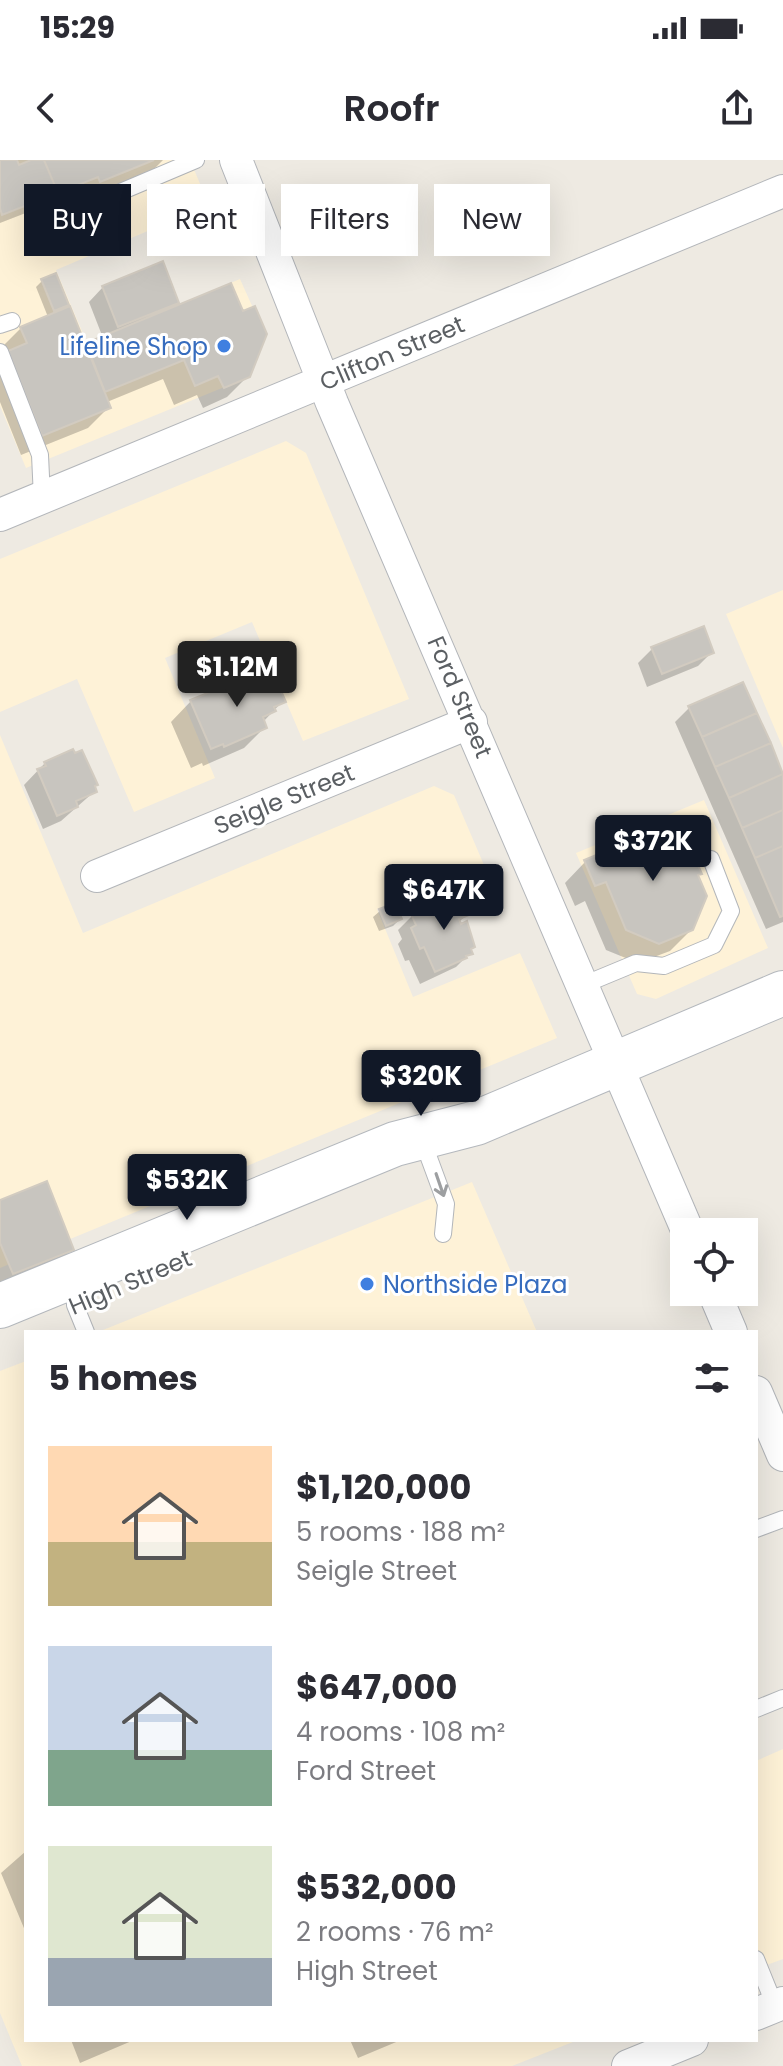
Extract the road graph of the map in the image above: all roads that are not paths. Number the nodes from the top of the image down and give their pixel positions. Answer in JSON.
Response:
{"nodes":[{"id":1,"x":196,"y":160,"type":"edge"},
{"id":2,"x":236,"y":160,"type":"edge"},
{"id":3,"x":131,"y":188,"type":"edge"},
{"id":4,"x":783,"y":191,"type":"edge"},
{"id":5,"x":0,"y":352,"type":"edge"},
{"id":6,"x":324,"y":382,"type":"junction"},
{"id":7,"x":42,"y":498,"type":"junction"},
{"id":8,"x":0,"y":515,"type":"edge"},
{"id":9,"x":471,"y":722,"type":"junction"},
{"id":10,"x":711,"y":859,"type":"dead end"},
{"id":11,"x":97,"y":876,"type":"dead end"},
{"id":12,"x":583,"y":985,"type":"junction"},
{"id":13,"x":783,"y":993,"type":"edge"},
{"id":14,"x":616,"y":1063,"type":"junction"},
{"id":15,"x":425,"y":1146,"type":"junction"},
{"id":16,"x":682,"y":1218,"type":"edge"},
{"id":17,"x":443,"y":1234,"type":"dead end"},
{"id":18,"x":0,"y":1306,"type":"edge"},
{"id":19,"x":720,"y":1306,"type":"edge"},
{"id":20,"x":81,"y":1318,"type":"edge"},
{"id":21,"x":30,"y":1330,"type":"edge"},
{"id":22,"x":730,"y":1330,"type":"edge"},
{"id":23,"x":24,"y":1331,"type":"edge"},
{"id":24,"x":0,"y":1337,"type":"edge"},
{"id":25,"x":758,"y":1397,"type":"edge"},
{"id":26,"x":783,"y":1455,"type":"edge"},
{"id":27,"x":783,"y":1519,"type":"edge"},
{"id":28,"x":758,"y":1528,"type":"edge"},
{"id":29,"x":783,"y":1698,"type":"edge"},
{"id":30,"x":758,"y":1708,"type":"edge"},
{"id":31,"x":758,"y":1965,"type":"edge"},
{"id":32,"x":771,"y":2007,"type":"edge"},
{"id":33,"x":687,"y":2042,"type":"edge"},
{"id":34,"x":628,"y":2066,"type":"edge"}],
"edges":[{"from":1,"to":3,"type":"lane"},
{"from":2,"to":6,"type":"street","name":"Ford Street"},
{"from":4,"to":6,"type":"street","name":"Clifton Street"},
{"from":5,"to":7,"type":"lane"},
{"from":6,"to":7,"type":"street","name":"Clifton Street"},
{"from":6,"to":9,"type":"street","name":"Ford Street"},
{"from":7,"to":8,"type":"street","name":"Clifton Street"},
{"from":9,"to":11,"type":"street","name":"Seigle Street"},
{"from":9,"to":12,"type":"street","name":"Ford Street"},
{"from":10,"to":12,"type":"lane"},
{"from":12,"to":14,"type":"street","name":"Ford Street"},
{"from":13,"to":14,"type":"main road","name":"High Street"},
{"from":14,"to":15,"type":"main road","name":"High Street"},
{"from":14,"to":16,"type":"street","name":"Ford Street"},
{"from":15,"to":17,"type":"lane","one_way":true},
{"from":15,"to":18,"type":"main road","name":"High Street"},
{"from":15,"to":20,"type":"main road","name":"High Street"},
{"from":19,"to":22,"type":"street"},
{"from":20,"to":21,"type":"main road","name":"High Street"},
{"from":23,"to":24,"type":"main road","name":"High Street"},
{"from":25,"to":26,"type":"street"},
{"from":27,"to":28,"type":"lane"},
{"from":29,"to":30,"type":"lane"},
{"from":31,"to":32,"type":"lane"},
{"from":33,"to":34,"type":"street"}]}
